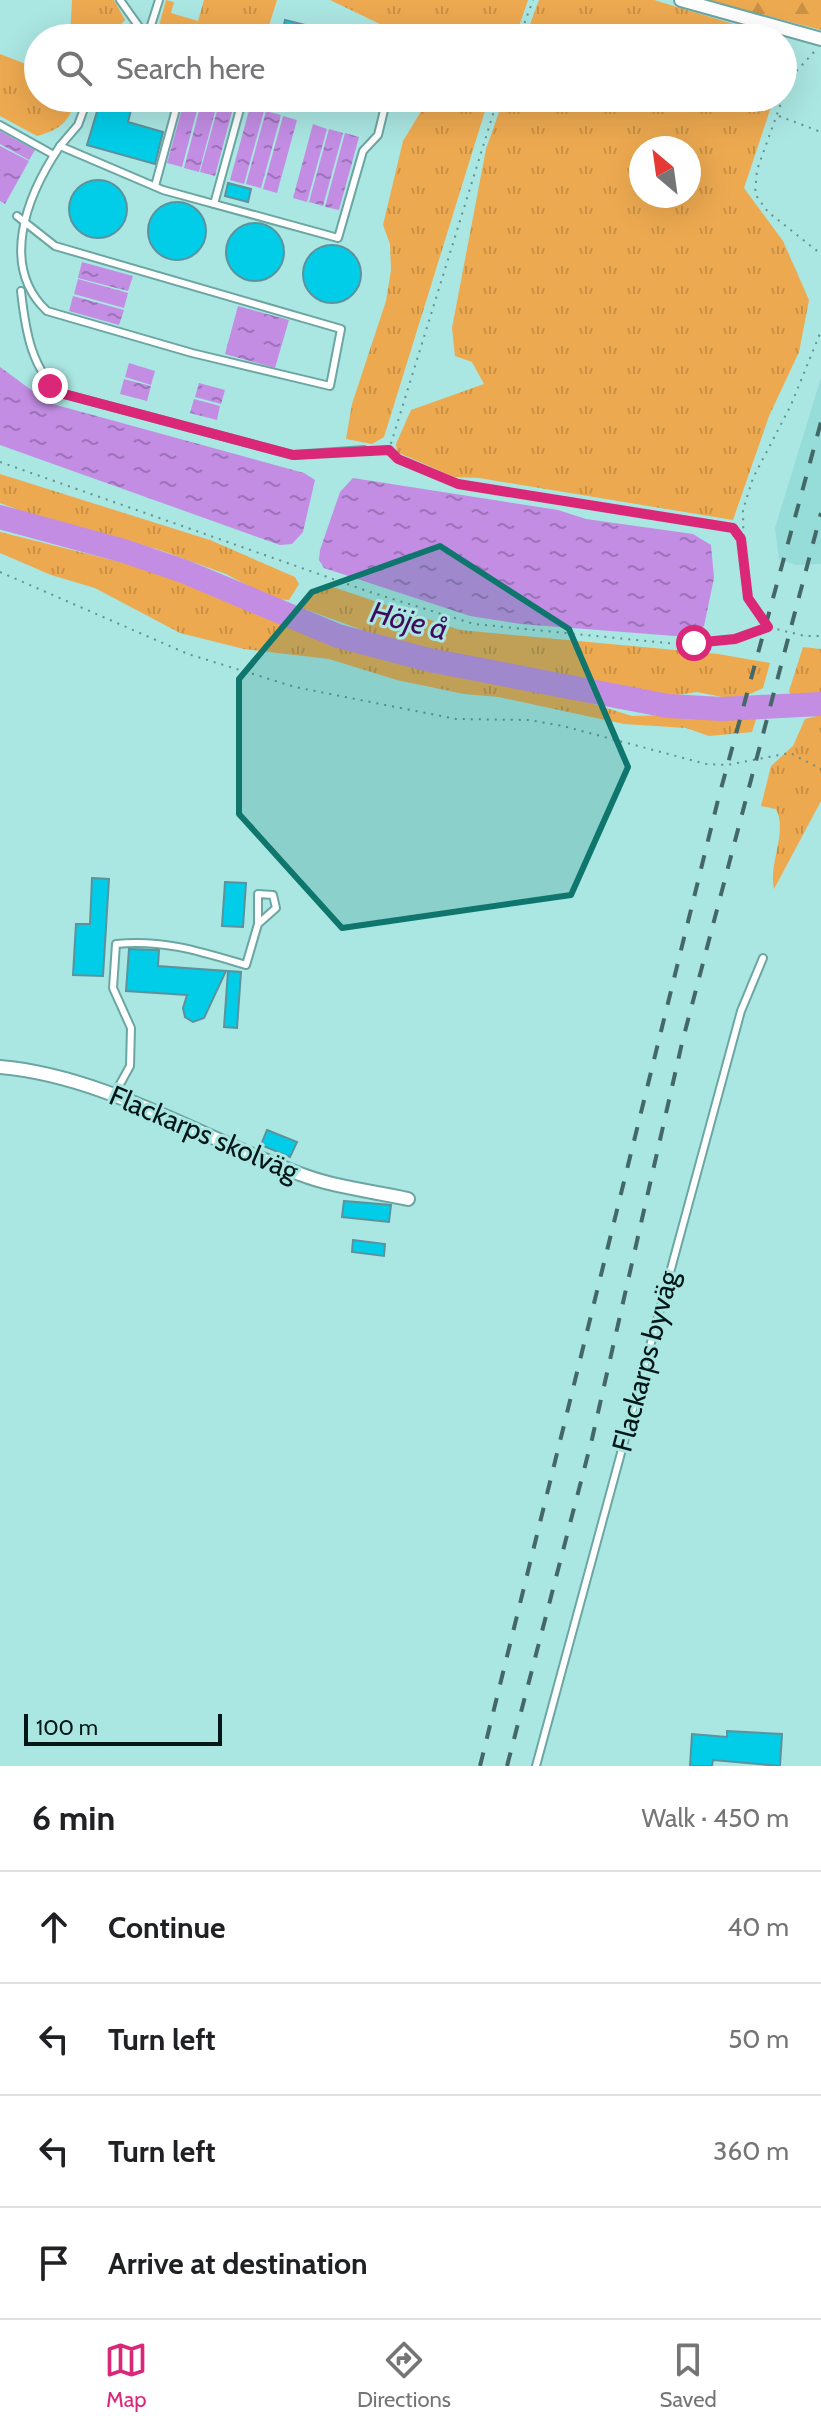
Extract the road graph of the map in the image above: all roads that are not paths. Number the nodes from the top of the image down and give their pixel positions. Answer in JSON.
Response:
{"nodes":[{"id":1,"x":120,"y":0,"type":"edge"},
{"id":2,"x":159,"y":0,"type":"edge"},
{"id":3,"x":681,"y":0,"type":"edge"},
{"id":4,"x":138,"y":24,"type":"edge"},
{"id":5,"x":152,"y":24,"type":"edge"},
{"id":6,"x":767,"y":24,"type":"edge"},
{"id":7,"x":797,"y":32,"type":"edge"},
{"id":8,"x":821,"y":39,"type":"edge"},
{"id":9,"x":83,"y":112,"type":"edge"},
{"id":10,"x":175,"y":112,"type":"edge"},
{"id":11,"x":239,"y":112,"type":"edge"},
{"id":12,"x":384,"y":112,"type":"edge"},
{"id":13,"x":0,"y":125,"type":"edge"},
{"id":14,"x":60,"y":146,"type":"junction"},
{"id":15,"x":54,"y":155,"type":"junction"},
{"id":16,"x":155,"y":186,"type":"junction"},
{"id":17,"x":214,"y":204,"type":"junction"},
{"id":18,"x":15,"y":284,"type":"dead end"},
{"id":19,"x":21,"y":291,"type":"junction"},
{"id":20,"x":364,"y":450,"type":"road end"},
{"id":21,"x":258,"y":924,"type":"junction"},
{"id":22,"x":763,"y":958,"type":"dead end"},
{"id":23,"x":0,"y":1067,"type":"edge"},
{"id":24,"x":114,"y":1095,"type":"junction"},
{"id":25,"x":408,"y":1199,"type":"dead end"},
{"id":26,"x":536,"y":1766,"type":"edge"}],
"edges":[{"from":1,"to":4,"type":"lane"},
{"from":2,"to":5,"type":"lane"},
{"from":3,"to":6,"type":"street"},
{"from":7,"to":8,"type":"street"},
{"from":9,"to":14,"type":"lane"},
{"from":10,"to":16,"type":"lane"},
{"from":11,"to":17,"type":"lane"},
{"from":12,"to":17,"type":"lane"},
{"from":13,"to":15,"type":"lane"},
{"from":14,"to":15,"type":"lane"},
{"from":14,"to":16,"type":"lane"},
{"from":15,"to":19,"type":"lane"},
{"from":16,"to":17,"type":"lane"},
{"from":18,"to":19,"type":"lane"},
{"from":19,"to":20,"type":"lane"},
{"from":21,"to":21,"type":"lane"},
{"from":21,"to":24,"type":"lane"},
{"from":22,"to":26,"type":"lane","name":"Flackarps byväg"},
{"from":23,"to":24,"type":"street","name":"Flackarps skolväg"},
{"from":24,"to":25,"type":"street","name":"Flackarps skolväg"}]}
